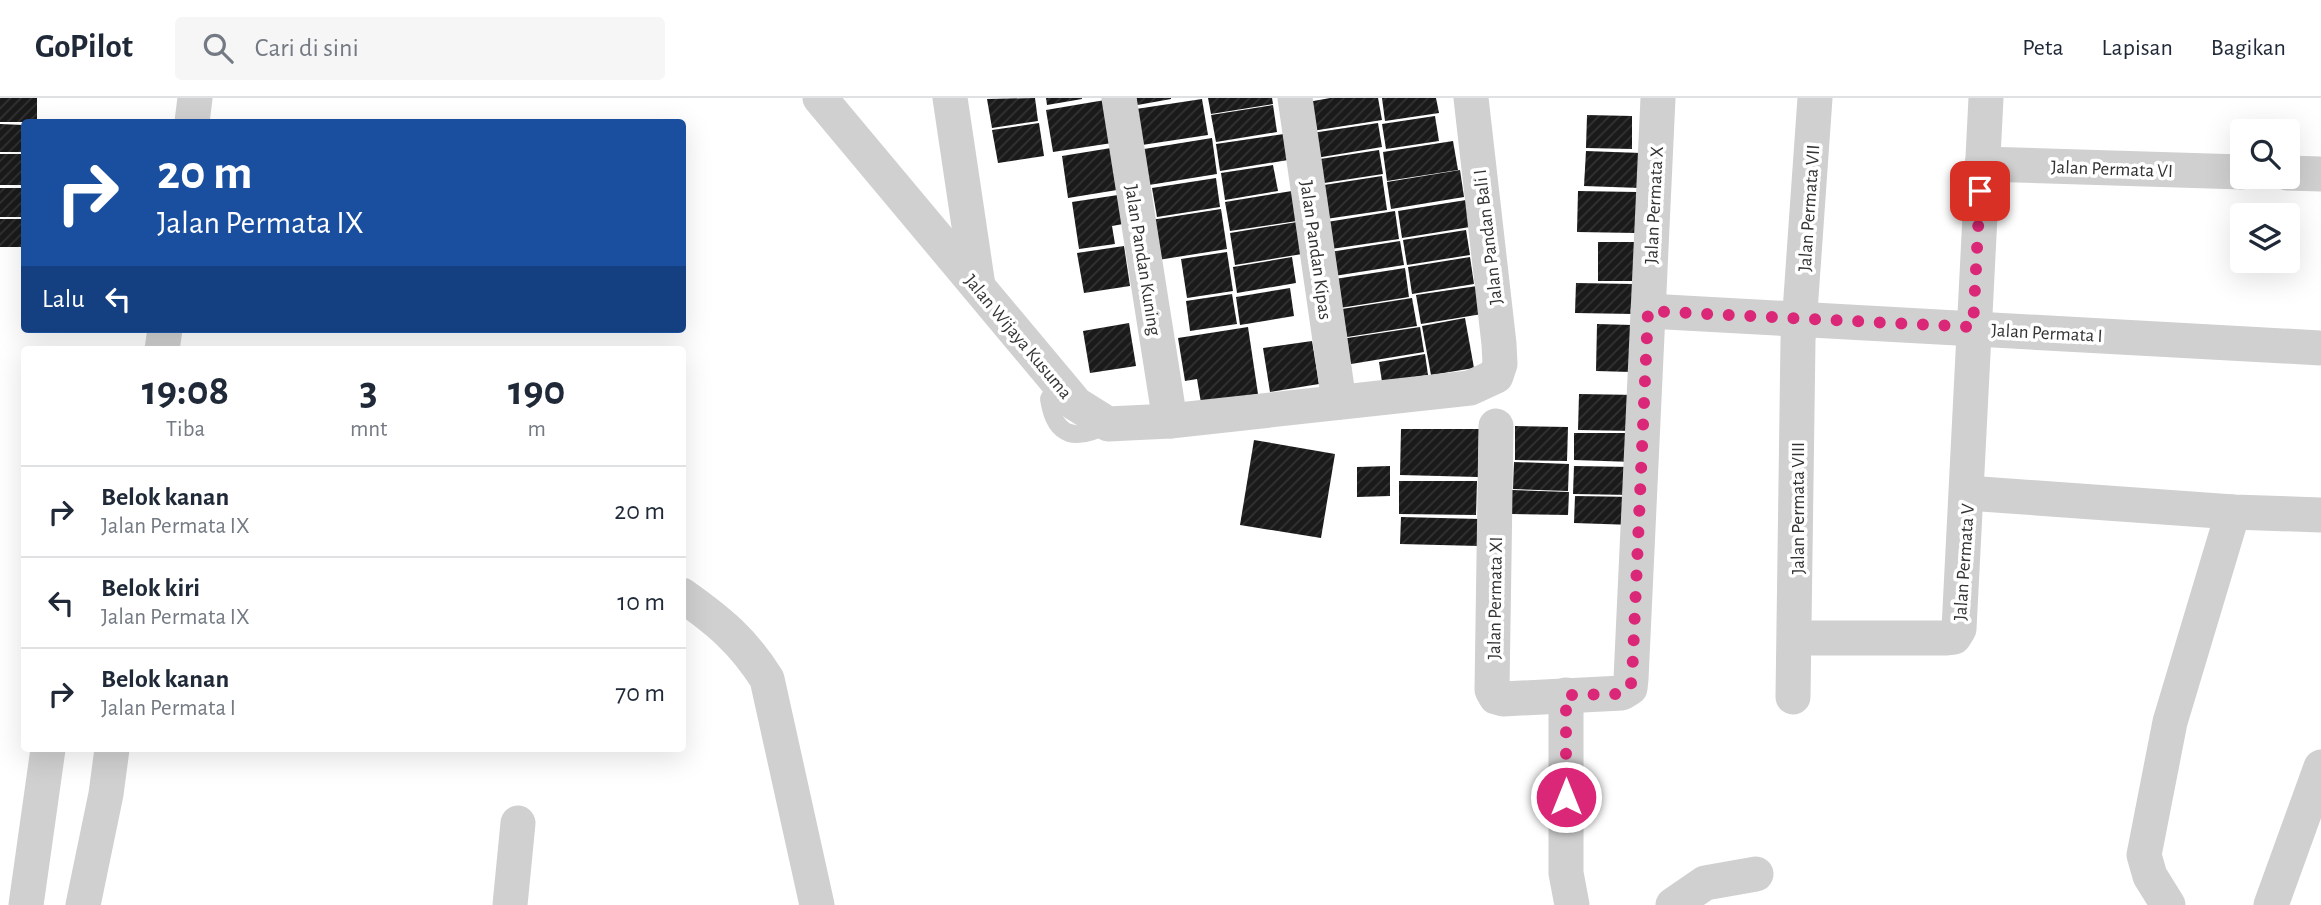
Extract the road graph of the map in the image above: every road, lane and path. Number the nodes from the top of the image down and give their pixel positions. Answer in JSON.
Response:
{"nodes":[{"id":1,"x":195,"y":98,"type":"edge"},
{"id":2,"x":821,"y":98,"type":"edge"},
{"id":3,"x":950,"y":98,"type":"edge"},
{"id":4,"x":1119,"y":98,"type":"edge"},
{"id":5,"x":1295,"y":98,"type":"edge"},
{"id":6,"x":1471,"y":98,"type":"edge"},
{"id":7,"x":1658,"y":98,"type":"edge"},
{"id":8,"x":1815,"y":98,"type":"edge"},
{"id":9,"x":1986,"y":98,"type":"edge"},
{"id":10,"x":192,"y":119,"type":"edge"},
{"id":11,"x":1982,"y":164,"type":"junction"},
{"id":12,"x":2230,"y":172,"type":"edge"},
{"id":13,"x":2300,"y":173,"type":"edge"},
{"id":14,"x":2321,"y":174,"type":"edge"},
{"id":15,"x":978,"y":286,"type":"junction"},
{"id":16,"x":1648,"y":311,"type":"junction"},
{"id":17,"x":1799,"y":319,"type":"junction"},
{"id":18,"x":1973,"y":327,"type":"junction"},
{"id":19,"x":2321,"y":348,"type":"edge"},
{"id":20,"x":1496,"y":376,"type":"joint"},
{"id":21,"x":1339,"y":402,"type":"junction"},
{"id":22,"x":1170,"y":421,"type":"junction"},
{"id":23,"x":1496,"y":426,"type":"dead end"},
{"id":24,"x":1967,"y":493,"type":"junction"},
{"id":25,"x":2233,"y":512,"type":"junction"},
{"id":26,"x":2321,"y":515,"type":"edge"},
{"id":27,"x":686,"y":598,"type":"edge"},
{"id":28,"x":1796,"y":638,"type":"junction"},
{"id":29,"x":1566,"y":695,"type":"junction"},
{"id":30,"x":1793,"y":697,"type":"dead end"},
{"id":31,"x":48,"y":752,"type":"edge"},
{"id":32,"x":112,"y":752,"type":"edge"},
{"id":33,"x":2321,"y":767,"type":"edge"},
{"id":34,"x":518,"y":823,"type":"dead end"},
{"id":35,"x":1756,"y":874,"type":"dead end"},
{"id":36,"x":0,"y":899,"type":"edge"},
{"id":37,"x":16,"y":905,"type":"edge"},
{"id":38,"x":26,"y":905,"type":"edge"},
{"id":39,"x":83,"y":905,"type":"edge"},
{"id":40,"x":510,"y":905,"type":"edge"},
{"id":41,"x":817,"y":905,"type":"edge"},
{"id":42,"x":1572,"y":905,"type":"edge"},
{"id":43,"x":1672,"y":905,"type":"edge"},
{"id":44,"x":2168,"y":905,"type":"edge"},
{"id":45,"x":2271,"y":905,"type":"edge"}],
"edges":[{"from":1,"to":10,"type":"street"},
{"from":2,"to":15,"type":"street","name":"Jalan Wijaya Kusuma"},
{"from":3,"to":15,"type":"street"},
{"from":4,"to":22,"type":"street","name":"Jalan Pandan Kuning"},
{"from":5,"to":21,"type":"street","name":"Jalan Pandan Kipas"},
{"from":6,"to":20,"type":"street","name":"Jalan Pandan Bali I"},
{"from":7,"to":16,"type":"street","name":"Jalan Permata X"},
{"from":8,"to":17,"type":"street","name":"Jalan Permata VII"},
{"from":9,"to":11,"type":"street","name":"Jalan Permata V"},
{"from":11,"to":12,"type":"street","name":"Jalan Permata VI"},
{"from":11,"to":18,"type":"street","name":"Jalan Permata V"},
{"from":13,"to":14,"type":"street"},
{"from":15,"to":22,"type":"street","name":"Jalan Wijaya Kusuma"},
{"from":16,"to":17,"type":"street","name":"Jalan Permata I"},
{"from":16,"to":29,"type":"street","name":"Jalan Permata X"},
{"from":17,"to":18,"type":"street","name":"Jalan Permata I"},
{"from":17,"to":28,"type":"street","name":"Jalan Permata VIII"},
{"from":18,"to":19,"type":"street","name":"Jalan Permata I"},
{"from":18,"to":24,"type":"street","name":"Jalan Permata V"},
{"from":20,"to":21,"type":"street","name":"Jalan Wijaya Kusuma"},
{"from":21,"to":22,"type":"street","name":"Jalan Wijaya Kusuma"},
{"from":23,"to":29,"type":"street","name":"Jalan Permata XI"},
{"from":24,"to":25,"type":"street"},
{"from":24,"to":28,"type":"street","name":"Jalan Permata V"},
{"from":25,"to":26,"type":"street"},
{"from":25,"to":44,"type":"street"},
{"from":27,"to":41,"type":"street"},
{"from":28,"to":30,"type":"street","name":"Jalan Permata VIII"},
{"from":29,"to":42,"type":"street"},
{"from":31,"to":38,"type":"street"},
{"from":32,"to":39,"type":"street"},
{"from":33,"to":45,"type":"street"},
{"from":34,"to":40,"type":"street"},
{"from":35,"to":43,"type":"street"},
{"from":36,"to":37,"type":"street"}]}
